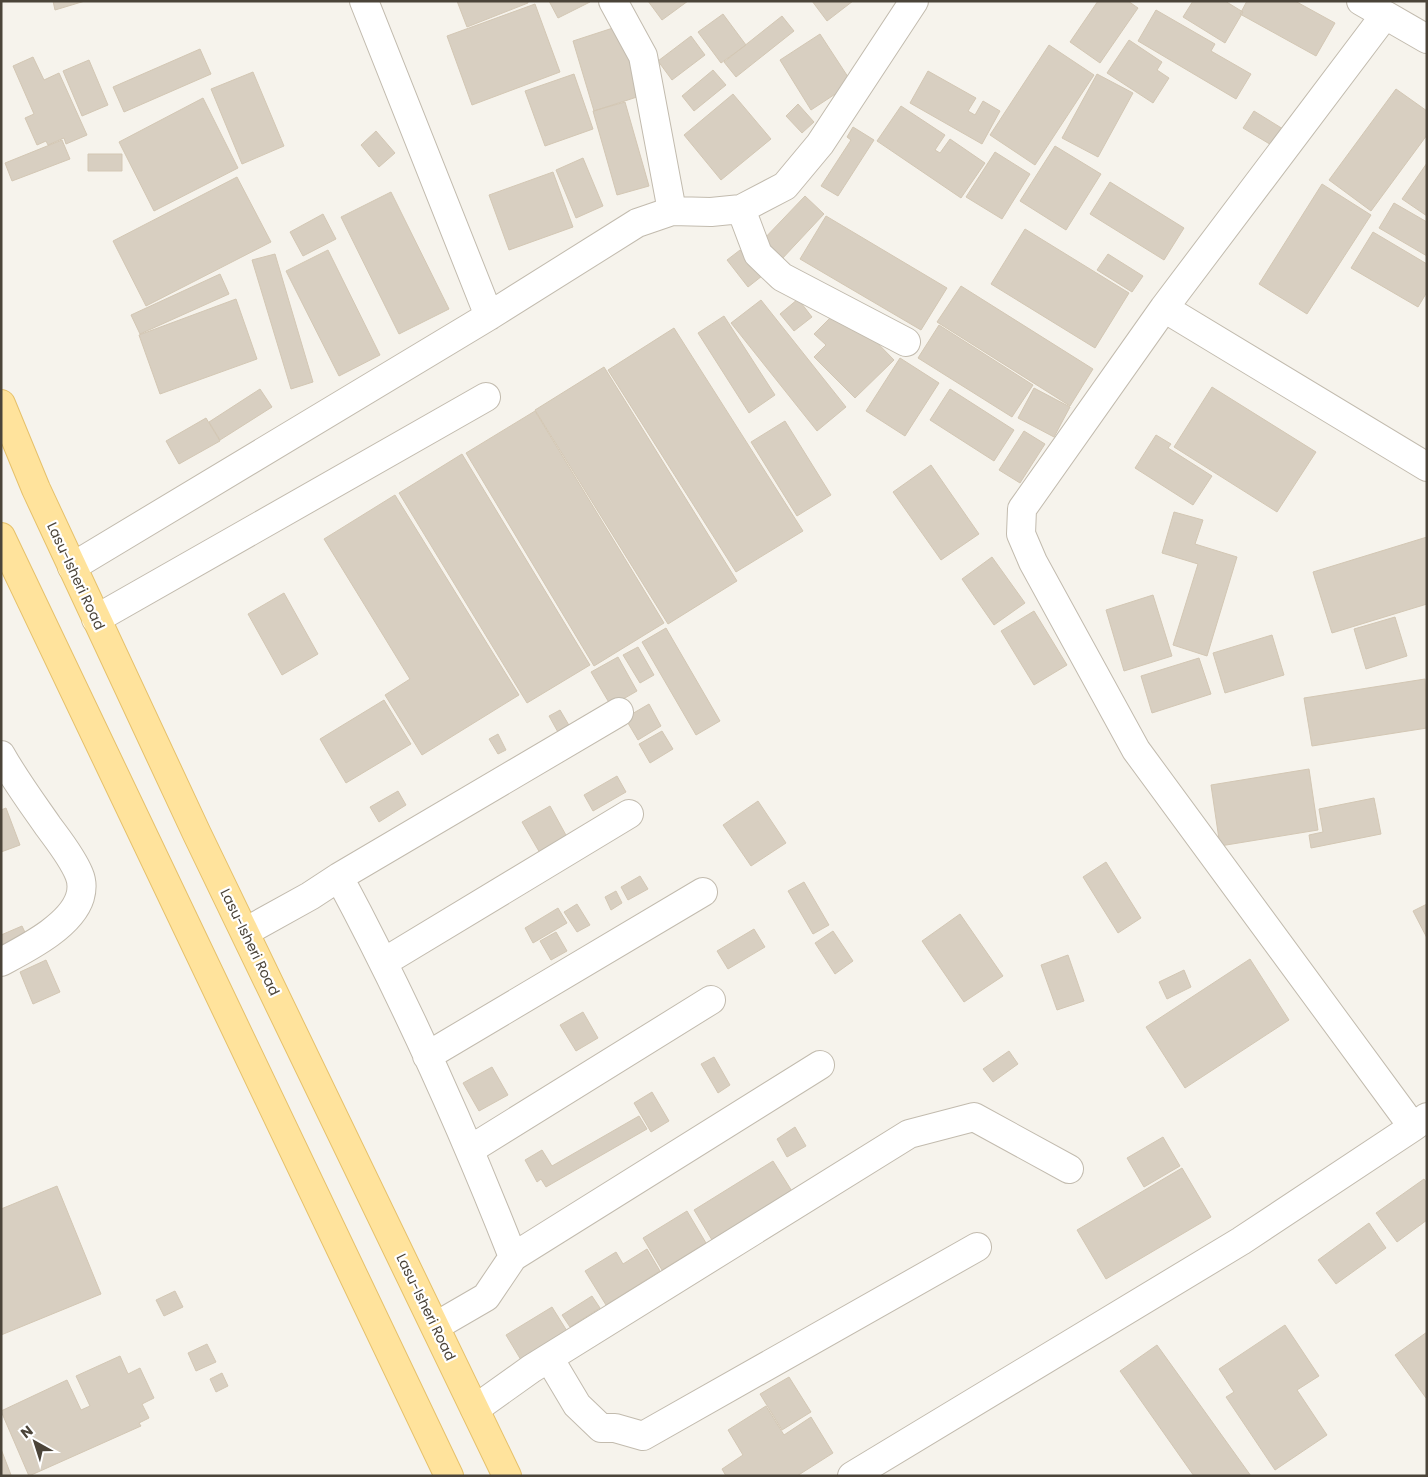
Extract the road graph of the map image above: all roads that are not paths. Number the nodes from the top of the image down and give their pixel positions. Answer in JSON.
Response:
{"nodes":[{"id":1,"x":364,"y":1,"type":"edge"},
{"id":2,"x":613,"y":1,"type":"edge"},
{"id":3,"x":914,"y":1,"type":"edge"},
{"id":4,"x":1361,"y":1,"type":"edge"},
{"id":5,"x":1385,"y":15,"type":"junction"},
{"id":6,"x":1427,"y":39,"type":"edge"},
{"id":7,"x":741,"y":209,"type":"junction"},
{"id":8,"x":672,"y":211,"type":"junction"},
{"id":9,"x":1164,"y":308,"type":"junction"},
{"id":10,"x":489,"y":316,"type":"junction"},
{"id":11,"x":906,"y":342,"type":"dead end"},
{"id":12,"x":486,"y":397,"type":"dead end"},
{"id":13,"x":1,"y":404,"type":"edge"},
{"id":14,"x":1427,"y":466,"type":"edge"},
{"id":15,"x":1,"y":537,"type":"edge"},
{"id":16,"x":72,"y":567,"type":"junction"},
{"id":17,"x":96,"y":619,"type":"junction"},
{"id":18,"x":619,"y":712,"type":"dead end"},
{"id":19,"x":1,"y":755,"type":"edge"},
{"id":20,"x":629,"y":814,"type":"dead end"},
{"id":21,"x":339,"y":877,"type":"junction"},
{"id":22,"x":702,"y":892,"type":"dead end"},
{"id":23,"x":244,"y":932,"type":"junction"},
{"id":24,"x":1,"y":962,"type":"edge"},
{"id":25,"x":384,"y":962,"type":"junction"},
{"id":26,"x":711,"y":1000,"type":"dead end"},
{"id":27,"x":427,"y":1056,"type":"junction"},
{"id":28,"x":820,"y":1066,"type":"dead end"},
{"id":29,"x":1420,"y":1122,"type":"edge"},
{"id":30,"x":471,"y":1149,"type":"junction"},
{"id":31,"x":1069,"y":1169,"type":"dead end"},
{"id":32,"x":977,"y":1248,"type":"dead end"},
{"id":33,"x":513,"y":1257,"type":"junction"},
{"id":34,"x":436,"y":1326,"type":"junction"},
{"id":35,"x":549,"y":1358,"type":"junction"},
{"id":36,"x":475,"y":1409,"type":"junction"},
{"id":37,"x":449,"y":1476,"type":"edge"},
{"id":38,"x":507,"y":1476,"type":"edge"},
{"id":39,"x":852,"y":1476,"type":"edge"}],
"edges":[{"from":1,"to":10,"type":"street"},
{"from":2,"to":8,"type":"street"},
{"from":3,"to":7,"type":"street"},
{"from":4,"to":5,"type":"street"},
{"from":5,"to":6,"type":"street"},
{"from":5,"to":9,"type":"street"},
{"from":7,"to":8,"type":"street"},
{"from":7,"to":11,"type":"street"},
{"from":8,"to":10,"type":"street"},
{"from":9,"to":14,"type":"street"},
{"from":9,"to":29,"type":"street"},
{"from":10,"to":16,"type":"street"},
{"from":12,"to":17,"type":"street"},
{"from":13,"to":16,"type":"main road","name":"Lasu-Isheri Road"},
{"from":15,"to":37,"type":"main road"},
{"from":16,"to":17,"type":"main road","name":"Lasu-Isheri Road"},
{"from":17,"to":23,"type":"main road","name":"Lasu-Isheri Road"},
{"from":18,"to":21,"type":"street"},
{"from":19,"to":24,"type":"street"},
{"from":20,"to":25,"type":"street"},
{"from":21,"to":23,"type":"street"},
{"from":21,"to":25,"type":"street"},
{"from":22,"to":27,"type":"street"},
{"from":23,"to":34,"type":"main road","name":"Lasu-Isheri Road"},
{"from":25,"to":27,"type":"street"},
{"from":26,"to":30,"type":"street"},
{"from":27,"to":30,"type":"street"},
{"from":28,"to":33,"type":"street"},
{"from":29,"to":39,"type":"street"},
{"from":30,"to":33,"type":"street"},
{"from":31,"to":35,"type":"street"},
{"from":32,"to":35,"type":"street"},
{"from":33,"to":34,"type":"street"},
{"from":34,"to":36,"type":"main road","name":"Lasu-Isheri Road"},
{"from":35,"to":36,"type":"street"},
{"from":36,"to":38,"type":"main road","name":"Lasu-Isheri Road"}]}
